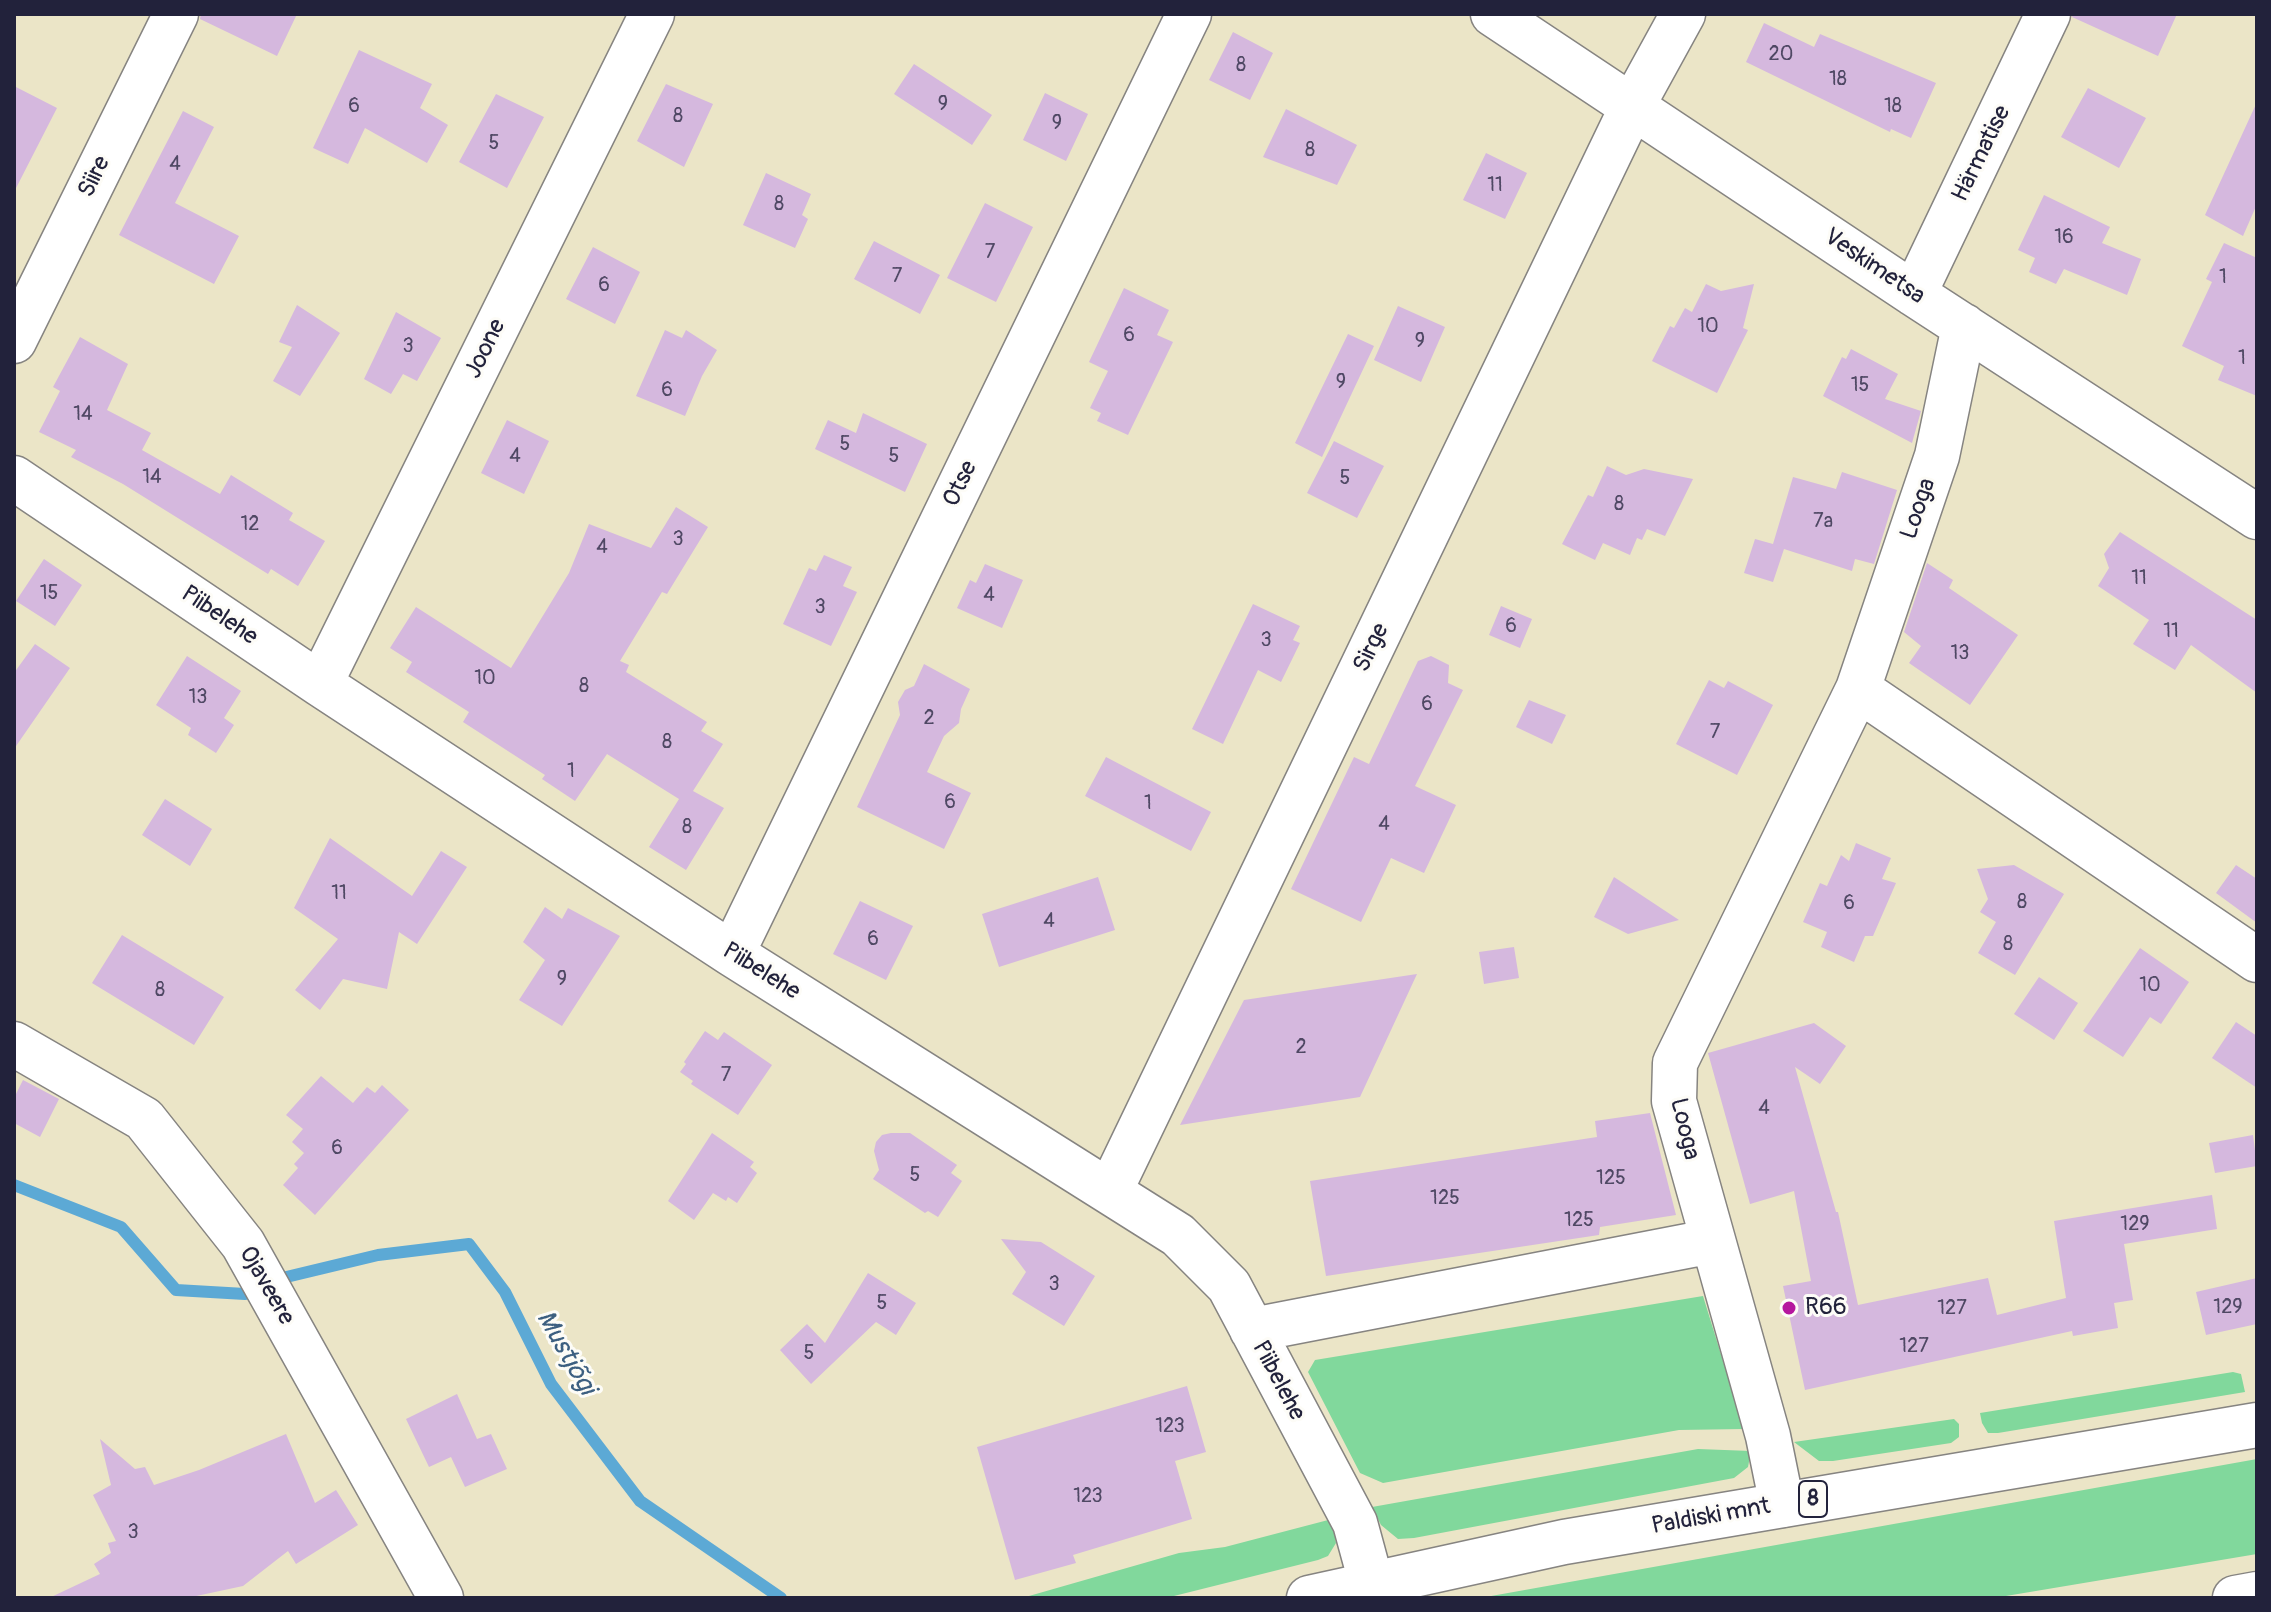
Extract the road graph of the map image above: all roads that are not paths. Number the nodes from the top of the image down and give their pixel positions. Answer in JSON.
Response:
{"nodes":[{"id":1,"x":176,"y":14,"type":"edge"},
{"id":2,"x":652,"y":14,"type":"edge"},
{"id":3,"x":1189,"y":14,"type":"edge"},
{"id":4,"x":1493,"y":14,"type":"edge"},
{"id":5,"x":1683,"y":14,"type":"edge"},
{"id":6,"x":2048,"y":14,"type":"edge"},
{"id":7,"x":1633,"y":105,"type":"junction"},
{"id":8,"x":1914,"y":294,"type":"junction"},
{"id":9,"x":1964,"y":326,"type":"junction"},
{"id":10,"x":14,"y":341,"type":"edge"},
{"id":11,"x":14,"y":478,"type":"edge"},
{"id":12,"x":2257,"y":517,"type":"edge"},
{"id":13,"x":320,"y":684,"type":"junction"},
{"id":14,"x":1858,"y":689,"type":"junction"},
{"id":15,"x":732,"y":954,"type":"junction"},
{"id":16,"x":2257,"y":960,"type":"edge"},
{"id":17,"x":14,"y":1044,"type":"edge"},
{"id":18,"x":1110,"y":1191,"type":"junction"},
{"id":19,"x":1713,"y":1241,"type":"junction"},
{"id":20,"x":1252,"y":1330,"type":"junction"},
{"id":21,"x":2257,"y":1425,"type":"edge"},
{"id":22,"x":1782,"y":1505,"type":"junction"},
{"id":23,"x":1374,"y":1590,"type":"edge"},
{"id":24,"x":2257,"y":1594,"type":"edge"},
{"id":25,"x":441,"y":1598,"type":"edge"},
{"id":26,"x":1309,"y":1598,"type":"edge"},
{"id":27,"x":2235,"y":1598,"type":"edge"}],
"edges":[{"from":1,"to":10,"type":"street","name":"Siire"},
{"from":2,"to":13,"type":"street","name":"Joone"},
{"from":3,"to":15,"type":"street","name":"Otse"},
{"from":4,"to":7,"type":"street","name":"Veskimetsa"},
{"from":5,"to":7,"type":"street","name":"Sirge"},
{"from":6,"to":8,"type":"street","name":"Härmatise"},
{"from":7,"to":8,"type":"street","name":"Veskimetsa"},
{"from":7,"to":18,"type":"street","name":"Sirge"},
{"from":8,"to":9,"type":"street","name":"Veskimetsa"},
{"from":9,"to":12,"type":"street","name":"Veskimetsa"},
{"from":9,"to":14,"type":"street","name":"Looga"},
{"from":11,"to":13,"type":"street","name":"Piibelehe"},
{"from":13,"to":15,"type":"street","name":"Piibelehe"},
{"from":14,"to":16,"type":"street"},
{"from":14,"to":19,"type":"street","name":"Looga"},
{"from":15,"to":18,"type":"street","name":"Piibelehe"},
{"from":17,"to":25,"type":"street","name":"Ojaveere"},
{"from":18,"to":20,"type":"street","name":"Piibelehe"},
{"from":19,"to":20,"type":"street"},
{"from":19,"to":22,"type":"street","name":"Looga"},
{"from":20,"to":23,"type":"street","name":"Piibelehe"},
{"from":21,"to":22,"type":"street","name":"Paldiski mnt","number":"8"},
{"from":22,"to":23,"type":"street","name":"Paldiski mnt","number":"8"},
{"from":23,"to":26,"type":"street","name":"Paldiski mnt","number":"8"},
{"from":24,"to":27,"type":"street"}]}
